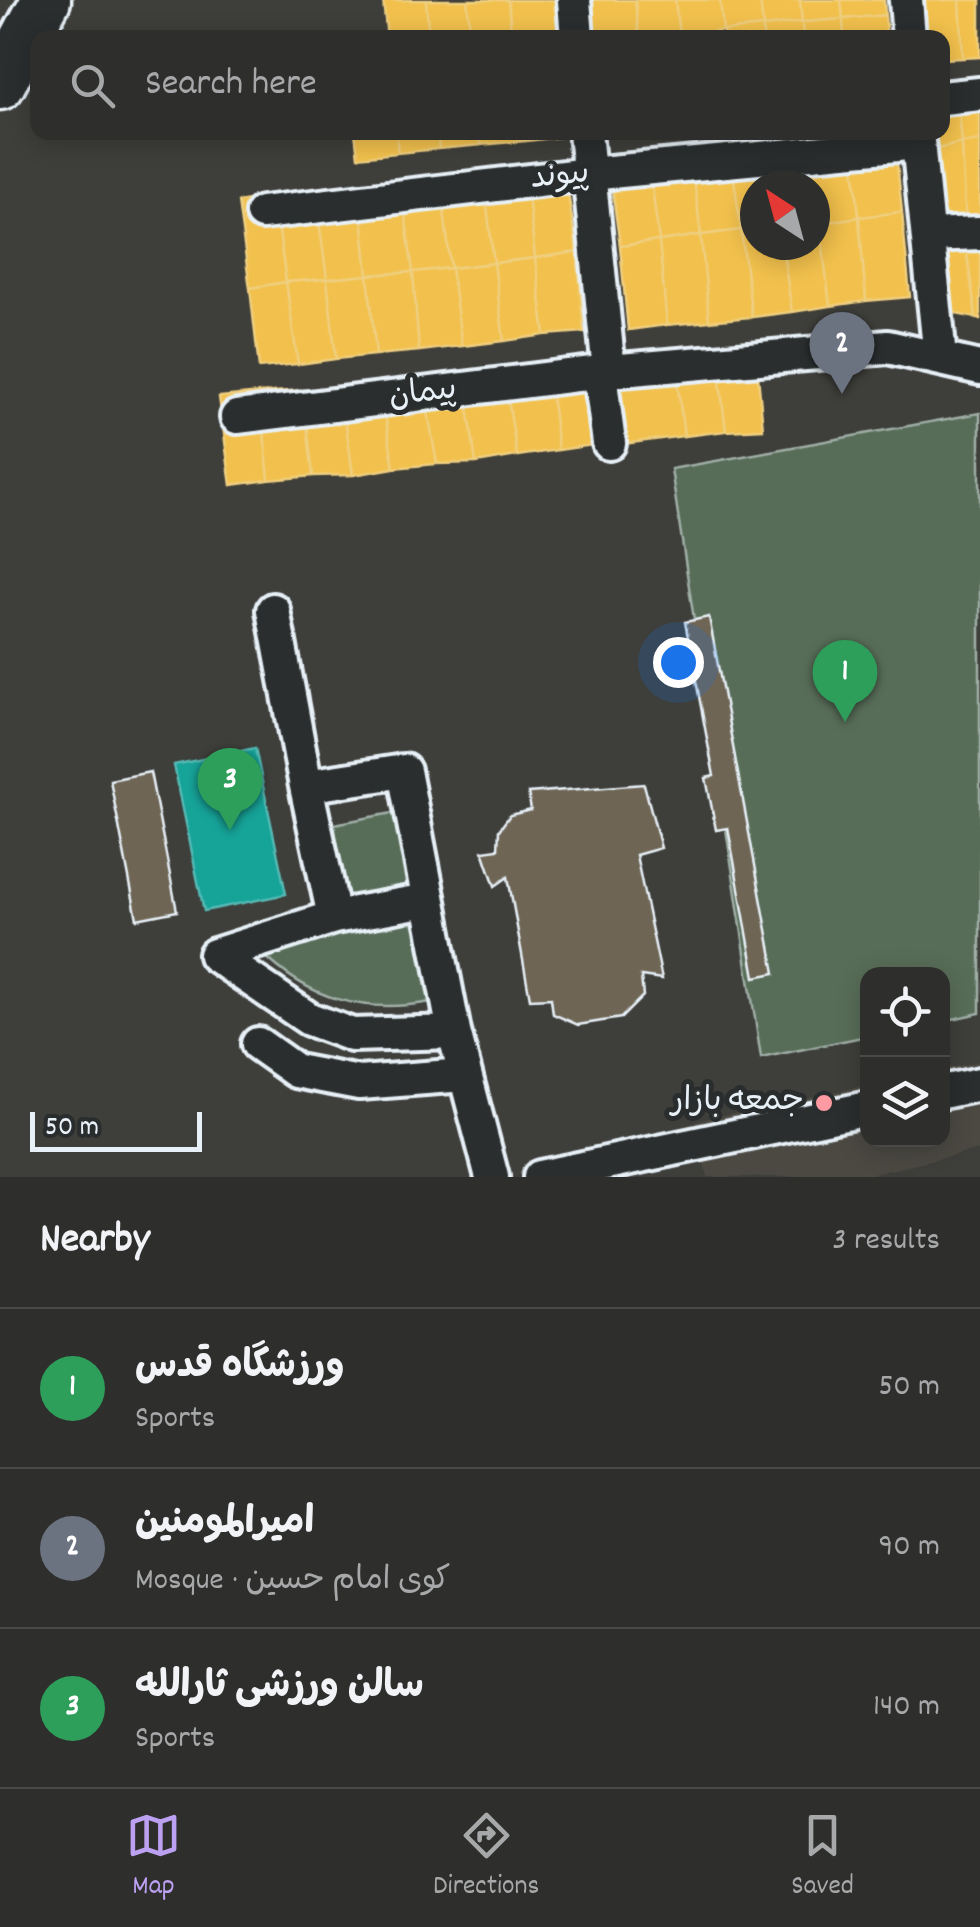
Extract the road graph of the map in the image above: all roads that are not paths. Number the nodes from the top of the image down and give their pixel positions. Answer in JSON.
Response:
{"nodes":[{"id":1,"x":46,"y":0,"type":"edge"},
{"id":2,"x":574,"y":0,"type":"edge"},
{"id":3,"x":906,"y":0,"type":"edge"},
{"id":4,"x":576,"y":30,"type":"edge"},
{"id":5,"x":908,"y":30,"type":"edge"},
{"id":6,"x":0,"y":85,"type":"edge"},
{"id":7,"x":980,"y":94,"type":"edge"},
{"id":8,"x":950,"y":97,"type":"edge"},
{"id":9,"x":587,"y":140,"type":"edge"},
{"id":10,"x":900,"y":140,"type":"edge"},
{"id":11,"x":918,"y":140,"type":"edge"},
{"id":12,"x":589,"y":174,"type":"junction"},
{"id":13,"x":262,"y":213,"type":"dead end"},
{"id":14,"x":980,"y":232,"type":"edge"},
{"id":15,"x":928,"y":235,"type":"junction"},
{"id":16,"x":940,"y":358,"type":"junction"},
{"id":17,"x":980,"y":368,"type":"edge"},
{"id":18,"x":604,"y":373,"type":"junction"},
{"id":19,"x":237,"y":416,"type":"dead end"},
{"id":20,"x":608,"y":442,"type":"dead end"},
{"id":21,"x":273,"y":610,"type":"dead end"},
{"id":22,"x":306,"y":786,"type":"junction"},
{"id":23,"x":427,"y":900,"type":"junction"},
{"id":24,"x":334,"y":917,"type":"junction"},
{"id":25,"x":454,"y":1032,"type":"junction"},
{"id":26,"x":258,"y":1044,"type":"dead end"},
{"id":27,"x":466,"y":1075,"type":"junction"},
{"id":28,"x":980,"y":1084,"type":"edge"},
{"id":29,"x":950,"y":1090,"type":"edge"},
{"id":30,"x":860,"y":1110,"type":"edge"},
{"id":31,"x":492,"y":1177,"type":"edge"},
{"id":32,"x":540,"y":1177,"type":"edge"}],
"edges":[{"from":1,"to":6,"type":"highway"},
{"from":2,"to":4,"type":"street"},
{"from":3,"to":5,"type":"street"},
{"from":7,"to":8,"type":"street"},
{"from":9,"to":12,"type":"street"},
{"from":10,"to":12,"type":"street","name":"پیوند"},
{"from":11,"to":15,"type":"street"},
{"from":12,"to":13,"type":"street","name":"پیوند"},
{"from":12,"to":18,"type":"street"},
{"from":14,"to":15,"type":"street"},
{"from":15,"to":16,"type":"street"},
{"from":16,"to":17,"type":"street","name":"پیمان"},
{"from":16,"to":18,"type":"street","name":"پیمان"},
{"from":18,"to":19,"type":"street","name":"پیمان"},
{"from":18,"to":20,"type":"street"},
{"from":21,"to":22,"type":"street"},
{"from":22,"to":23,"type":"street"},
{"from":22,"to":24,"type":"street"},
{"from":23,"to":24,"type":"street"},
{"from":23,"to":25,"type":"street"},
{"from":24,"to":25,"type":"street"},
{"from":25,"to":27,"type":"street"},
{"from":26,"to":27,"type":"street"},
{"from":27,"to":31,"type":"street"},
{"from":28,"to":29,"type":"street"},
{"from":30,"to":32,"type":"street"}]}
